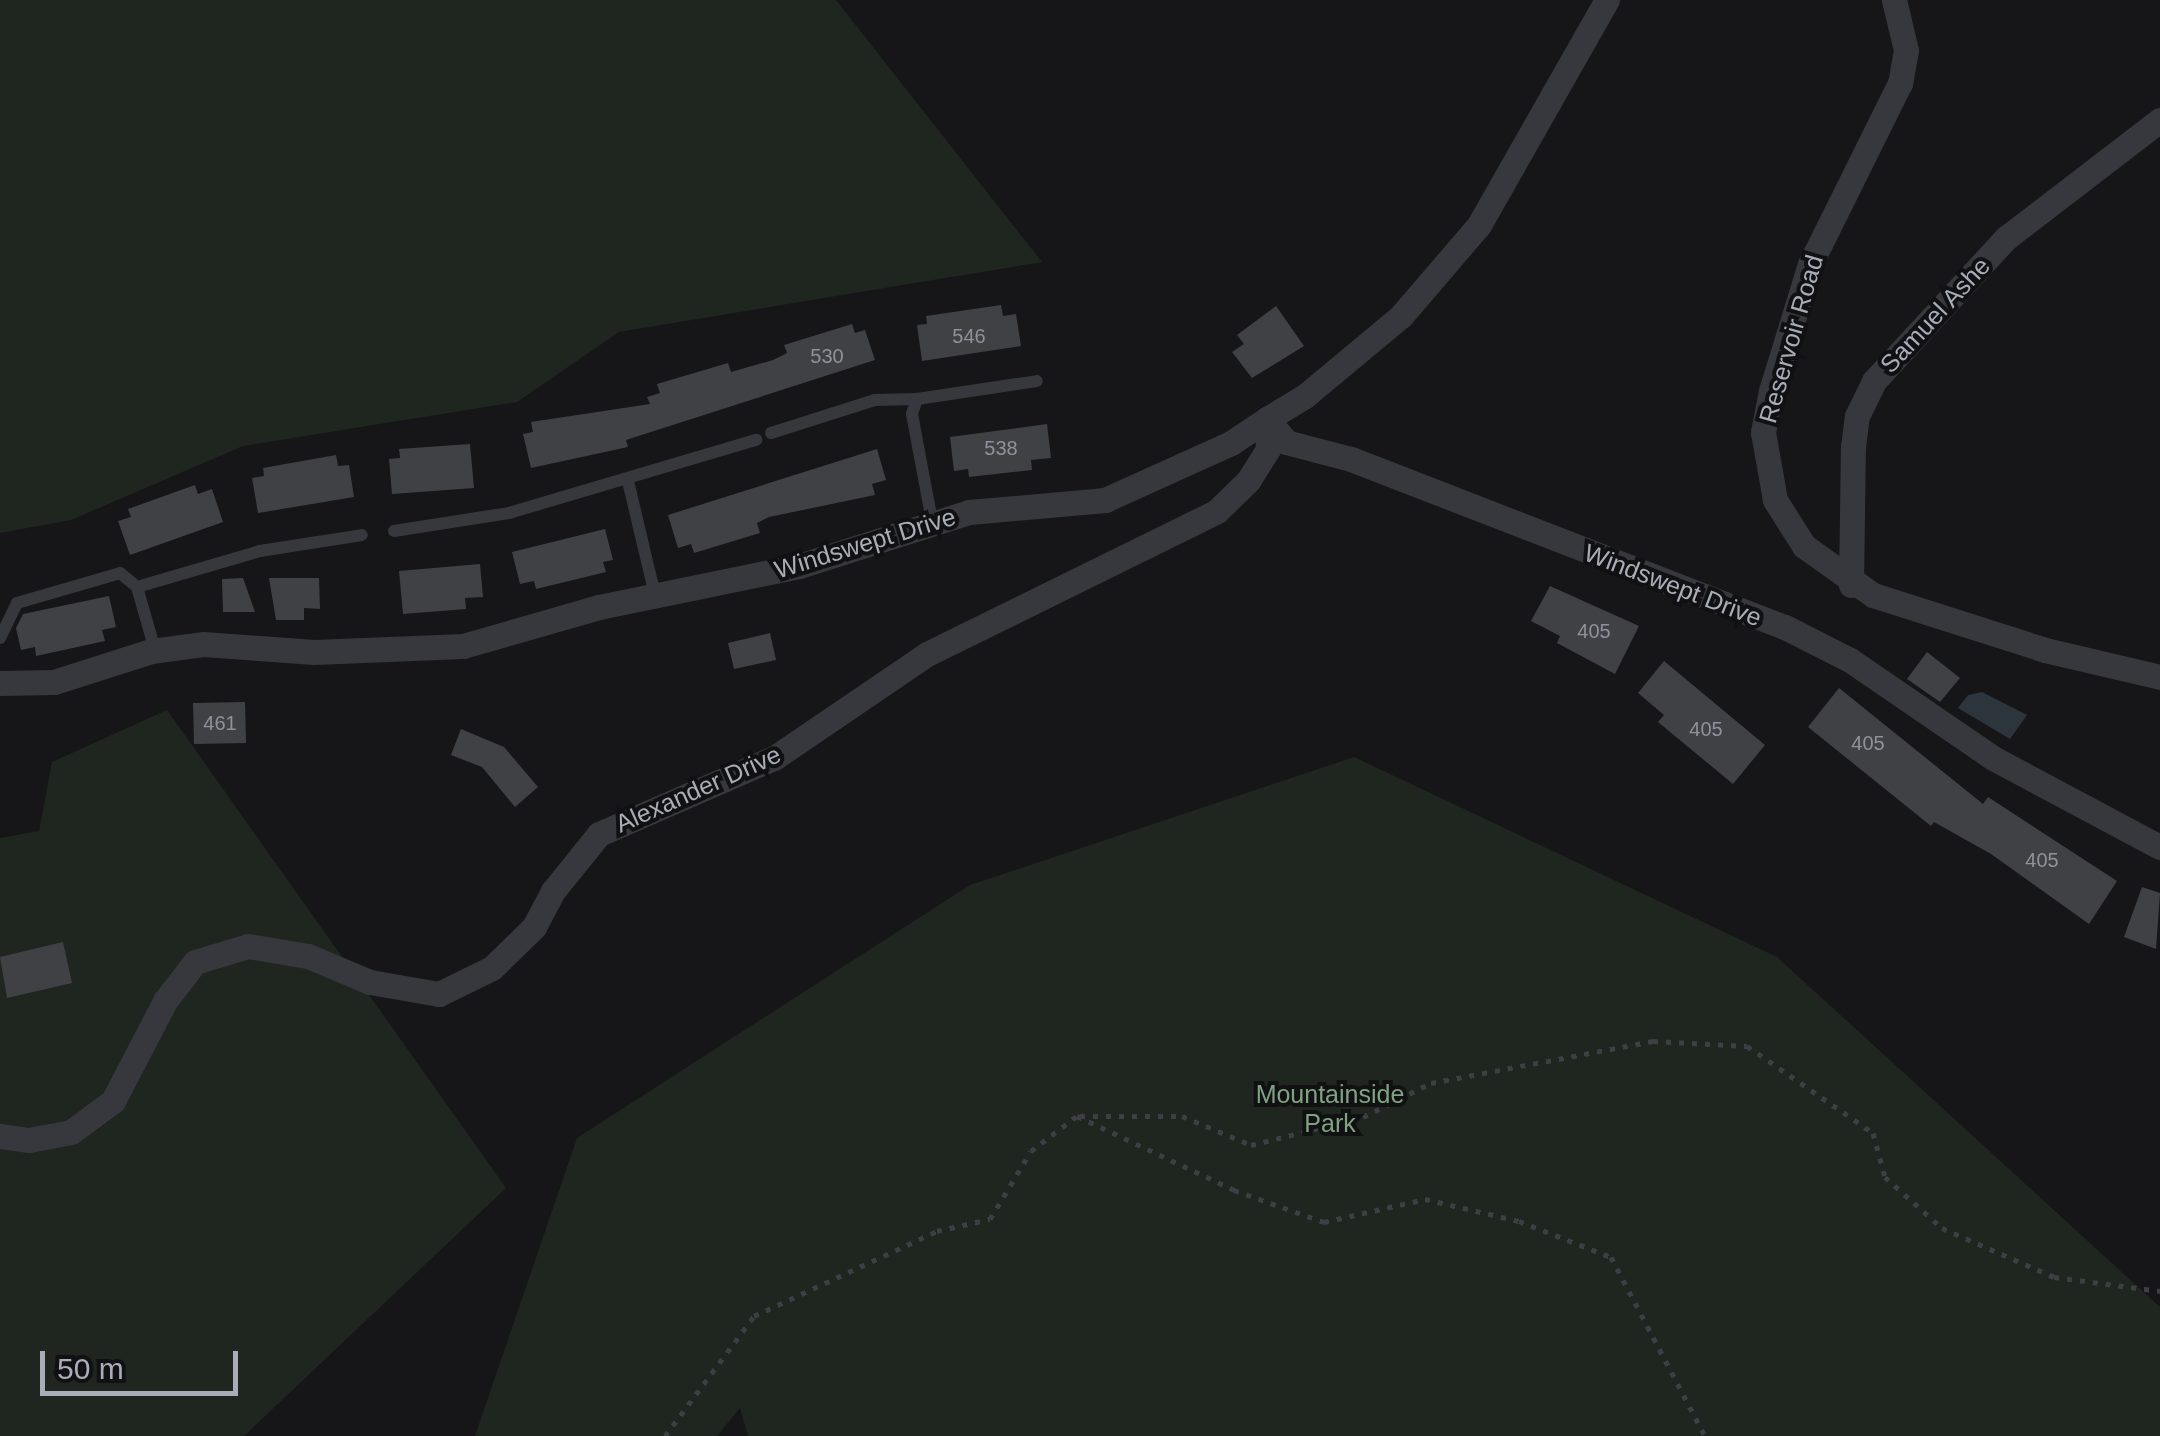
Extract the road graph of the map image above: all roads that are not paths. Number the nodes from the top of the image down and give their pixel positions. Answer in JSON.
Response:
{"nodes":[{"id":1,"x":1607,"y":0,"type":"edge"},
{"id":2,"x":1894,"y":0,"type":"edge"},
{"id":3,"x":2160,"y":120,"type":"edge"},
{"id":4,"x":1037,"y":381,"type":"dead end"},
{"id":5,"x":917,"y":399,"type":"junction"},
{"id":6,"x":1267,"y":419,"type":"junction"},
{"id":7,"x":771,"y":433,"type":"dead end"},
{"id":8,"x":756,"y":440,"type":"dead end"},
{"id":9,"x":628,"y":481,"type":"junction"},
{"id":10,"x":932,"y":521,"type":"junction"},
{"id":11,"x":394,"y":531,"type":"dead end"},
{"id":12,"x":362,"y":535,"type":"dead end"},
{"id":13,"x":1851,"y":585,"type":"junction"},
{"id":14,"x":137,"y":586,"type":"junction"},
{"id":15,"x":655,"y":595,"type":"junction"},
{"id":16,"x":0,"y":638,"type":"edge"},
{"id":17,"x":155,"y":650,"type":"junction"},
{"id":18,"x":2160,"y":677,"type":"edge"},
{"id":19,"x":0,"y":682,"type":"edge"},
{"id":20,"x":2160,"y":847,"type":"edge"},
{"id":21,"x":0,"y":1136,"type":"edge"}],
"edges":[{"from":1,"to":6,"type":"street"},
{"from":2,"to":13,"type":"street","name":"Reservoir Road"},
{"from":3,"to":13,"type":"street","name":"Samuel Ashe"},
{"from":4,"to":5,"type":"lane"},
{"from":5,"to":7,"type":"lane"},
{"from":5,"to":10,"type":"lane"},
{"from":6,"to":10,"type":"street","name":"Windswept Drive"},
{"from":6,"to":20,"type":"street","name":"Windswept Drive"},
{"from":6,"to":21,"type":"street","name":"Alexander Drive"},
{"from":8,"to":9,"type":"lane"},
{"from":9,"to":11,"type":"lane"},
{"from":9,"to":15,"type":"lane"},
{"from":10,"to":15,"type":"street","name":"Windswept Drive"},
{"from":12,"to":14,"type":"lane"},
{"from":13,"to":18,"type":"street","name":"Reservoir Road"},
{"from":14,"to":16,"type":"lane"},
{"from":14,"to":17,"type":"lane"},
{"from":15,"to":17,"type":"street","name":"Windswept Drive"},
{"from":17,"to":19,"type":"street","name":"Windswept Drive"}]}
